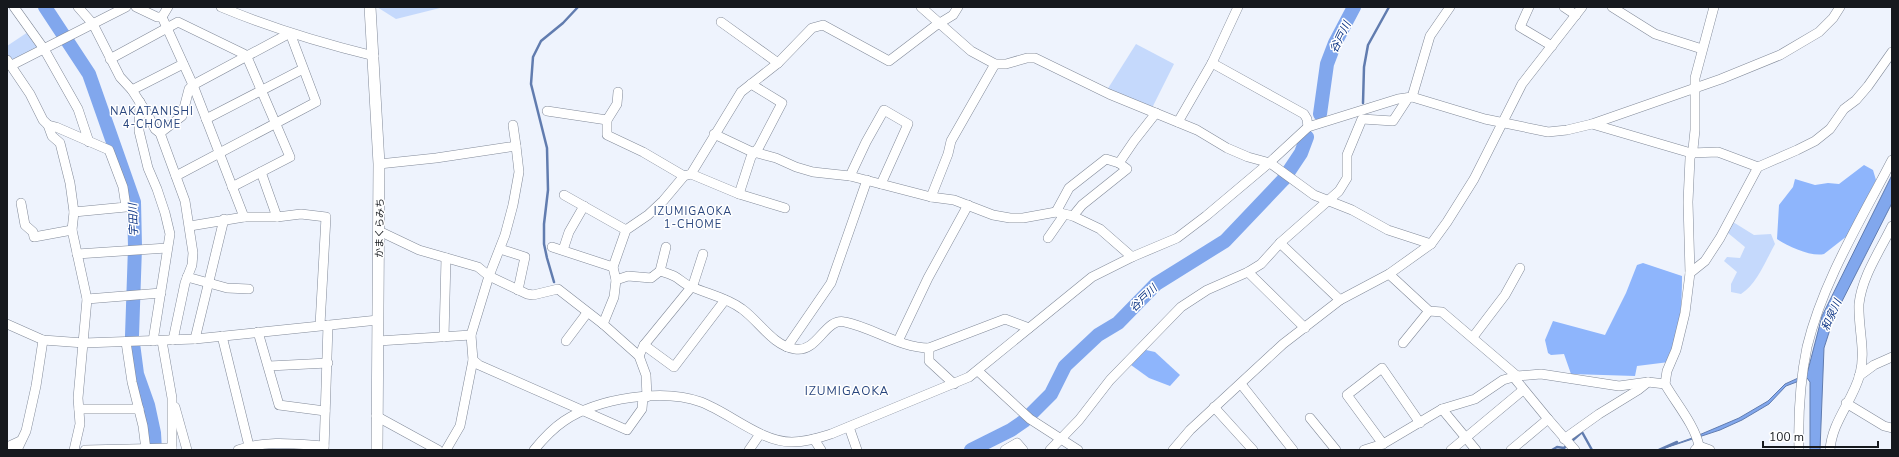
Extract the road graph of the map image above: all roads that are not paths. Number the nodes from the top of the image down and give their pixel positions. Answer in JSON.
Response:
{"nodes":[{"id":1,"x":14,"y":7,"type":"edge"},
{"id":2,"x":78,"y":7,"type":"edge"},
{"id":3,"x":126,"y":7,"type":"edge"},
{"id":4,"x":136,"y":7,"type":"edge"},
{"id":5,"x":168,"y":7,"type":"edge"},
{"id":6,"x":221,"y":7,"type":"edge"},
{"id":7,"x":370,"y":7,"type":"edge"},
{"id":8,"x":921,"y":7,"type":"edge"},
{"id":9,"x":958,"y":7,"type":"edge"},
{"id":10,"x":1238,"y":7,"type":"edge"},
{"id":11,"x":1450,"y":7,"type":"edge"},
{"id":12,"x":1529,"y":7,"type":"edge"},
{"id":13,"x":1564,"y":7,"type":"edge"},
{"id":14,"x":1582,"y":7,"type":"edge"},
{"id":15,"x":1612,"y":7,"type":"edge"},
{"id":16,"x":1714,"y":7,"type":"edge"},
{"id":17,"x":1840,"y":7,"type":"edge"},
{"id":18,"x":1576,"y":15,"type":"junction"},
{"id":19,"x":162,"y":17,"type":"junction"},
{"id":20,"x":721,"y":22,"type":"dead end"},
{"id":21,"x":93,"y":24,"type":"junction"},
{"id":22,"x":940,"y":24,"type":"junction"},
{"id":23,"x":166,"y":28,"type":"junction"},
{"id":24,"x":290,"y":33,"type":"junction"},
{"id":25,"x":1552,"y":46,"type":"junction"},
{"id":26,"x":44,"y":49,"type":"junction"},
{"id":27,"x":1702,"y":49,"type":"junction"},
{"id":28,"x":1892,"y":52,"type":"edge"},
{"id":29,"x":374,"y":56,"type":"junction"},
{"id":30,"x":247,"y":57,"type":"junction"},
{"id":31,"x":110,"y":59,"type":"junction"},
{"id":32,"x":10,"y":62,"type":"edge"},
{"id":33,"x":778,"y":63,"type":"junction"},
{"id":34,"x":1212,"y":63,"type":"junction"},
{"id":35,"x":183,"y":64,"type":"junction"},
{"id":36,"x":996,"y":64,"type":"junction"},
{"id":37,"x":303,"y":69,"type":"junction"},
{"id":38,"x":751,"y":84,"type":"junction"},
{"id":39,"x":193,"y":85,"type":"junction"},
{"id":40,"x":1695,"y":87,"type":"junction"},
{"id":41,"x":132,"y":90,"type":"junction"},
{"id":42,"x":262,"y":91,"type":"junction"},
{"id":43,"x":618,"y":92,"type":"dead end"},
{"id":44,"x":1410,"y":97,"type":"junction"},
{"id":45,"x":140,"y":102,"type":"junction"},
{"id":46,"x":547,"y":111,"type":"dead end"},
{"id":47,"x":1156,"y":113,"type":"junction"},
{"id":48,"x":206,"y":119,"type":"junction"},
{"id":49,"x":607,"y":120,"type":"junction"},
{"id":50,"x":1178,"y":122,"type":"junction"},
{"id":51,"x":1504,"y":122,"type":"junction"},
{"id":52,"x":276,"y":124,"type":"junction"},
{"id":53,"x":1592,"y":124,"type":"junction"},
{"id":54,"x":48,"y":125,"type":"junction"},
{"id":55,"x":513,"y":125,"type":"dead end"},
{"id":56,"x":1308,"y":127,"type":"junction"},
{"id":57,"x":160,"y":133,"type":"junction"},
{"id":58,"x":714,"y":134,"type":"junction"},
{"id":59,"x":89,"y":142,"type":"junction"},
{"id":60,"x":516,"y":146,"type":"junction"},
{"id":61,"x":754,"y":152,"type":"junction"},
{"id":62,"x":1691,"y":153,"type":"junction"},
{"id":63,"x":220,"y":154,"type":"junction"},
{"id":64,"x":1892,"y":160,"type":"edge"},
{"id":65,"x":1119,"y":163,"type":"junction"},
{"id":66,"x":1269,"y":163,"type":"junction"},
{"id":67,"x":379,"y":164,"type":"junction"},
{"id":68,"x":1758,"y":167,"type":"junction"},
{"id":69,"x":261,"y":172,"type":"junction"},
{"id":70,"x":687,"y":175,"type":"junction"},
{"id":71,"x":176,"y":176,"type":"junction"},
{"id":72,"x":850,"y":176,"type":"junction"},
{"id":73,"x":867,"y":180,"type":"junction"},
{"id":74,"x":881,"y":184,"type":"junction"},
{"id":75,"x":232,"y":187,"type":"junction"},
{"id":76,"x":739,"y":194,"type":"junction"},
{"id":77,"x":564,"y":195,"type":"dead end"},
{"id":78,"x":930,"y":197,"type":"junction"},
{"id":79,"x":1324,"y":199,"type":"junction"},
{"id":80,"x":21,"y":203,"type":"dead end"},
{"id":81,"x":968,"y":205,"type":"junction"},
{"id":82,"x":584,"y":206,"type":"junction"},
{"id":83,"x":784,"y":208,"type":"dead end"},
{"id":84,"x":74,"y":212,"type":"junction"},
{"id":85,"x":1064,"y":214,"type":"junction"},
{"id":86,"x":244,"y":217,"type":"junction"},
{"id":87,"x":277,"y":217,"type":"junction"},
{"id":88,"x":224,"y":220,"type":"junction"},
{"id":89,"x":190,"y":226,"type":"junction"},
{"id":90,"x":1892,"y":226,"type":"edge"},
{"id":91,"x":72,"y":230,"type":"junction"},
{"id":92,"x":626,"y":230,"type":"junction"},
{"id":93,"x":379,"y":232,"type":"junction"},
{"id":94,"x":1048,"y":238,"type":"dead end"},
{"id":95,"x":1280,"y":243,"type":"junction"},
{"id":96,"x":1431,"y":244,"type":"junction"},
{"id":97,"x":552,"y":247,"type":"dead end"},
{"id":98,"x":666,"y":247,"type":"dead end"},
{"id":99,"x":167,"y":248,"type":"junction"},
{"id":100,"x":500,"y":249,"type":"junction"},
{"id":101,"x":563,"y":250,"type":"junction"},
{"id":102,"x":77,"y":254,"type":"junction"},
{"id":103,"x":703,"y":254,"type":"dead end"},
{"id":104,"x":1132,"y":257,"type":"junction"},
{"id":105,"x":446,"y":258,"type":"junction"},
{"id":106,"x":613,"y":267,"type":"junction"},
{"id":107,"x":1520,"y":268,"type":"dead end"},
{"id":108,"x":660,"y":271,"type":"junction"},
{"id":109,"x":1248,"y":272,"type":"junction"},
{"id":110,"x":1690,"y":273,"type":"junction"},
{"id":111,"x":1389,"y":274,"type":"junction"},
{"id":112,"x":489,"y":276,"type":"junction"},
{"id":113,"x":187,"y":277,"type":"junction"},
{"id":114,"x":616,"y":280,"type":"junction"},
{"id":115,"x":208,"y":283,"type":"junction"},
{"id":116,"x":690,"y":287,"type":"junction"},
{"id":117,"x":249,"y":289,"type":"dead end"},
{"id":118,"x":518,"y":290,"type":"junction"},
{"id":119,"x":161,"y":293,"type":"junction"},
{"id":120,"x":87,"y":299,"type":"junction"},
{"id":121,"x":725,"y":300,"type":"junction"},
{"id":122,"x":1340,"y":300,"type":"junction"},
{"id":123,"x":1429,"y":311,"type":"junction"},
{"id":124,"x":587,"y":313,"type":"junction"},
{"id":125,"x":378,"y":320,"type":"junction"},
{"id":126,"x":7,"y":324,"type":"edge"},
{"id":127,"x":603,"y":324,"type":"junction"},
{"id":128,"x":324,"y":325,"type":"junction"},
{"id":129,"x":1029,"y":328,"type":"junction"},
{"id":130,"x":1305,"y":328,"type":"junction"},
{"id":131,"x":258,"y":332,"type":"junction"},
{"id":132,"x":471,"y":335,"type":"junction"},
{"id":133,"x":222,"y":336,"type":"junction"},
{"id":134,"x":444,"y":337,"type":"junction"},
{"id":135,"x":1473,"y":337,"type":"junction"},
{"id":136,"x":195,"y":339,"type":"junction"},
{"id":137,"x":43,"y":340,"type":"junction"},
{"id":138,"x":173,"y":340,"type":"junction"},
{"id":139,"x":158,"y":341,"type":"junction"},
{"id":140,"x":378,"y":341,"type":"junction"},
{"id":141,"x":566,"y":341,"type":"dead end"},
{"id":142,"x":898,"y":341,"type":"junction"},
{"id":143,"x":126,"y":342,"type":"junction"},
{"id":144,"x":84,"y":343,"type":"junction"},
{"id":145,"x":1403,"y":343,"type":"dead end"},
{"id":146,"x":644,"y":345,"type":"junction"},
{"id":147,"x":787,"y":347,"type":"junction"},
{"id":148,"x":929,"y":348,"type":"junction"},
{"id":149,"x":639,"y":356,"type":"junction"},
{"id":150,"x":1892,"y":357,"type":"edge"},
{"id":151,"x":473,"y":360,"type":"junction"},
{"id":152,"x":328,"y":363,"type":"junction"},
{"id":153,"x":269,"y":366,"type":"junction"},
{"id":154,"x":978,"y":371,"type":"junction"},
{"id":155,"x":1517,"y":376,"type":"junction"},
{"id":156,"x":1859,"y":376,"type":"junction"},
{"id":157,"x":1648,"y":382,"type":"junction"},
{"id":158,"x":954,"y":384,"type":"junction"},
{"id":159,"x":1241,"y":384,"type":"junction"},
{"id":160,"x":1664,"y":384,"type":"junction"},
{"id":161,"x":1523,"y":390,"type":"junction"},
{"id":162,"x":645,"y":397,"type":"junction"},
{"id":163,"x":172,"y":398,"type":"junction"},
{"id":164,"x":1846,"y":403,"type":"junction"},
{"id":165,"x":1214,"y":408,"type":"junction"},
{"id":166,"x":79,"y":409,"type":"junction"},
{"id":167,"x":139,"y":409,"type":"junction"},
{"id":168,"x":1442,"y":409,"type":"junction"},
{"id":169,"x":325,"y":411,"type":"junction"},
{"id":170,"x":583,"y":411,"type":"junction"},
{"id":171,"x":376,"y":416,"type":"junction"},
{"id":172,"x":1310,"y":418,"type":"dead end"},
{"id":173,"x":1548,"y":419,"type":"junction"},
{"id":174,"x":1420,"y":423,"type":"junction"},
{"id":175,"x":848,"y":427,"type":"junction"},
{"id":176,"x":1892,"y":428,"type":"edge"},
{"id":177,"x":760,"y":434,"type":"junction"},
{"id":178,"x":1060,"y":438,"type":"junction"},
{"id":179,"x":1466,"y":438,"type":"junction"},
{"id":180,"x":814,"y":439,"type":"junction"},
{"id":181,"x":1564,"y":439,"type":"junction"},
{"id":182,"x":1697,"y":443,"type":"edge"},
{"id":183,"x":18,"y":446,"type":"edge"},
{"id":184,"x":792,"y":446,"type":"edge"},
{"id":185,"x":7,"y":447,"type":"edge"},
{"id":186,"x":304,"y":447,"type":"edge"},
{"id":187,"x":1381,"y":447,"type":"edge"},
{"id":188,"x":250,"y":448,"type":"edge"},
{"id":189,"x":324,"y":448,"type":"edge"},
{"id":190,"x":146,"y":449,"type":"edge"},
{"id":191,"x":172,"y":449,"type":"edge"},
{"id":192,"x":74,"y":450,"type":"edge"},
{"id":193,"x":85,"y":450,"type":"edge"},
{"id":194,"x":110,"y":450,"type":"edge"},
{"id":195,"x":186,"y":450,"type":"edge"},
{"id":196,"x":238,"y":450,"type":"edge"},
{"id":197,"x":377,"y":450,"type":"edge"},
{"id":198,"x":438,"y":450,"type":"edge"},
{"id":199,"x":446,"y":450,"type":"edge"},
{"id":200,"x":535,"y":450,"type":"edge"},
{"id":201,"x":748,"y":450,"type":"edge"},
{"id":202,"x":821,"y":450,"type":"edge"},
{"id":203,"x":857,"y":450,"type":"edge"},
{"id":204,"x":1005,"y":450,"type":"edge"},
{"id":205,"x":1023,"y":450,"type":"edge"},
{"id":206,"x":1050,"y":450,"type":"edge"},
{"id":207,"x":1078,"y":450,"type":"edge"},
{"id":208,"x":1173,"y":450,"type":"edge"},
{"id":209,"x":1253,"y":450,"type":"edge"},
{"id":210,"x":1293,"y":450,"type":"edge"},
{"id":211,"x":1336,"y":450,"type":"edge"},
{"id":212,"x":1364,"y":450,"type":"edge"},
{"id":213,"x":1451,"y":450,"type":"edge"},
{"id":214,"x":1476,"y":450,"type":"edge"},
{"id":215,"x":1511,"y":450,"type":"edge"},
{"id":216,"x":1574,"y":450,"type":"edge"},
{"id":217,"x":1710,"y":450,"type":"edge"},
{"id":218,"x":1799,"y":450,"type":"edge"},
{"id":219,"x":1830,"y":450,"type":"edge"}],
"edges":[{"from":1,"to":26,"type":"street"},
{"from":2,"to":21,"type":"street"},
{"from":3,"to":21,"type":"street"},
{"from":4,"to":19,"type":"street"},
{"from":5,"to":19,"type":"street"},
{"from":6,"to":24,"type":"street"},
{"from":7,"to":29,"type":"main road","name":"かまくらみち"},
{"from":8,"to":22,"type":"street"},
{"from":9,"to":22,"type":"street"},
{"from":10,"to":34,"type":"street"},
{"from":11,"to":44,"type":"street"},
{"from":12,"to":25,"type":"street"},
{"from":13,"to":18,"type":"street"},
{"from":14,"to":18,"type":"street"},
{"from":15,"to":27,"type":"street"},
{"from":16,"to":27,"type":"street"},
{"from":17,"to":40,"type":"street"},
{"from":18,"to":25,"type":"street"},
{"from":19,"to":23,"type":"street"},
{"from":20,"to":33,"type":"street"},
{"from":21,"to":26,"type":"street"},
{"from":21,"to":31,"type":"street"},
{"from":22,"to":33,"type":"street"},
{"from":22,"to":36,"type":"street"},
{"from":23,"to":30,"type":"street"},
{"from":23,"to":31,"type":"street"},
{"from":23,"to":35,"type":"street"},
{"from":24,"to":29,"type":"street"},
{"from":24,"to":30,"type":"street"},
{"from":24,"to":37,"type":"street"},
{"from":25,"to":51,"type":"street"},
{"from":26,"to":32,"type":"street"},
{"from":26,"to":59,"type":"street"},
{"from":27,"to":40,"type":"street"},
{"from":28,"to":68,"type":"street"},
{"from":29,"to":67,"type":"main road","name":"かまくらみち"},
{"from":30,"to":39,"type":"street"},
{"from":30,"to":42,"type":"street"},
{"from":31,"to":41,"type":"street"},
{"from":32,"to":54,"type":"street"},
{"from":33,"to":38,"type":"street"},
{"from":34,"to":50,"type":"street"},
{"from":34,"to":56,"type":"street"},
{"from":35,"to":39,"type":"street"},
{"from":35,"to":41,"type":"street"},
{"from":36,"to":47,"type":"street"},
{"from":36,"to":78,"type":"street"},
{"from":37,"to":42,"type":"street"},
{"from":37,"to":52,"type":"street"},
{"from":38,"to":58,"type":"street"},
{"from":38,"to":61,"type":"street"},
{"from":39,"to":48,"type":"street"},
{"from":39,"to":57,"type":"street"},
{"from":40,"to":53,"type":"street"},
{"from":40,"to":62,"type":"street"},
{"from":41,"to":45,"type":"street"},
{"from":42,"to":48,"type":"street"},
{"from":42,"to":52,"type":"street"},
{"from":43,"to":49,"type":"street"},
{"from":44,"to":51,"type":"street"},
{"from":44,"to":56,"type":"street"},
{"from":44,"to":79,"type":"street"},
{"from":45,"to":57,"type":"street"},
{"from":45,"to":99,"type":"street"},
{"from":46,"to":49,"type":"street"},
{"from":47,"to":50,"type":"street"},
{"from":47,"to":65,"type":"street"},
{"from":48,"to":63,"type":"street"},
{"from":49,"to":70,"type":"street"},
{"from":50,"to":66,"type":"street"},
{"from":51,"to":53,"type":"street"},
{"from":51,"to":96,"type":"street"},
{"from":52,"to":63,"type":"street"},
{"from":52,"to":69,"type":"street"},
{"from":53,"to":62,"type":"street"},
{"from":54,"to":59,"type":"street"},
{"from":54,"to":84,"type":"street"},
{"from":55,"to":60,"type":"street"},
{"from":56,"to":66,"type":"street"},
{"from":57,"to":71,"type":"street"},
{"from":58,"to":61,"type":"street"},
{"from":58,"to":70,"type":"street"},
{"from":59,"to":84,"type":"street"},
{"from":60,"to":67,"type":"street"},
{"from":60,"to":100,"type":"street"},
{"from":61,"to":72,"type":"street"},
{"from":61,"to":76,"type":"street"},
{"from":62,"to":68,"type":"street"},
{"from":62,"to":110,"type":"street"},
{"from":63,"to":71,"type":"street"},
{"from":63,"to":75,"type":"street"},
{"from":64,"to":218,"type":"street"},
{"from":65,"to":85,"type":"street"},
{"from":65,"to":85,"type":"street"},
{"from":66,"to":79,"type":"street"},
{"from":66,"to":104,"type":"street"},
{"from":67,"to":93,"type":"main road","name":"かまくらみち"},
{"from":68,"to":110,"type":"street"},
{"from":69,"to":75,"type":"street"},
{"from":69,"to":87,"type":"street"},
{"from":70,"to":76,"type":"street"},
{"from":70,"to":92,"type":"street"},
{"from":71,"to":89,"type":"street"},
{"from":72,"to":73,"type":"street"},
{"from":72,"to":74,"type":"street"},
{"from":73,"to":74,"type":"street"},
{"from":73,"to":147,"type":"street"},
{"from":74,"to":78,"type":"street"},
{"from":75,"to":86,"type":"street"},
{"from":76,"to":83,"type":"street"},
{"from":77,"to":82,"type":"street"},
{"from":78,"to":81,"type":"street"},
{"from":79,"to":95,"type":"street"},
{"from":79,"to":96,"type":"street"},
{"from":80,"to":91,"type":"street"},
{"from":81,"to":85,"type":"street"},
{"from":81,"to":142,"type":"street"},
{"from":82,"to":92,"type":"street"},
{"from":82,"to":101,"type":"street"},
{"from":84,"to":91,"type":"street"},
{"from":85,"to":94,"type":"street"},
{"from":85,"to":104,"type":"street"},
{"from":86,"to":87,"type":"street"},
{"from":86,"to":88,"type":"street"},
{"from":87,"to":128,"type":"street"},
{"from":88,"to":89,"type":"street"},
{"from":88,"to":115,"type":"street"},
{"from":89,"to":113,"type":"street"},
{"from":90,"to":156,"type":"street"},
{"from":91,"to":102,"type":"street"},
{"from":92,"to":106,"type":"street"},
{"from":93,"to":105,"type":"street"},
{"from":93,"to":125,"type":"main road","name":"かまくらみち"},
{"from":95,"to":109,"type":"street"},
{"from":95,"to":122,"type":"street"},
{"from":96,"to":111,"type":"street"},
{"from":97,"to":101,"type":"street"},
{"from":98,"to":108,"type":"street"},
{"from":99,"to":102,"type":"street"},
{"from":99,"to":119,"type":"street"},
{"from":100,"to":112,"type":"street"},
{"from":100,"to":118,"type":"street"},
{"from":101,"to":106,"type":"street"},
{"from":102,"to":120,"type":"street"},
{"from":103,"to":116,"type":"street"},
{"from":104,"to":129,"type":"street"},
{"from":105,"to":112,"type":"street"},
{"from":105,"to":134,"type":"street"},
{"from":106,"to":114,"type":"street"},
{"from":107,"to":135,"type":"street"},
{"from":108,"to":114,"type":"street"},
{"from":108,"to":116,"type":"street"},
{"from":109,"to":130,"type":"street"},
{"from":109,"to":178,"type":"street"},
{"from":110,"to":160,"type":"street"},
{"from":111,"to":122,"type":"street"},
{"from":111,"to":123,"type":"street"},
{"from":112,"to":118,"type":"street"},
{"from":112,"to":132,"type":"street"},
{"from":113,"to":115,"type":"street"},
{"from":113,"to":138,"type":"street"},
{"from":114,"to":127,"type":"street"},
{"from":115,"to":117,"type":"street"},
{"from":115,"to":136,"type":"street"},
{"from":116,"to":121,"type":"street"},
{"from":116,"to":146,"type":"street"},
{"from":118,"to":124,"type":"street"},
{"from":119,"to":120,"type":"street"},
{"from":119,"to":139,"type":"street"},
{"from":120,"to":144,"type":"street"},
{"from":121,"to":146,"type":"street"},
{"from":121,"to":147,"type":"street"},
{"from":122,"to":130,"type":"street"},
{"from":123,"to":135,"type":"street"},
{"from":123,"to":145,"type":"street"},
{"from":124,"to":127,"type":"street"},
{"from":124,"to":141,"type":"street"},
{"from":125,"to":128,"type":"street"},
{"from":125,"to":140,"type":"main road","name":"かまくらみち"},
{"from":126,"to":137,"type":"street"},
{"from":127,"to":149,"type":"street"},
{"from":128,"to":131,"type":"street"},
{"from":128,"to":152,"type":"street"},
{"from":129,"to":148,"type":"street"},
{"from":129,"to":154,"type":"street"},
{"from":130,"to":159,"type":"street"},
{"from":131,"to":133,"type":"street"},
{"from":131,"to":153,"type":"street"},
{"from":132,"to":134,"type":"street"},
{"from":132,"to":151,"type":"street"},
{"from":133,"to":136,"type":"street"},
{"from":133,"to":188,"type":"street"},
{"from":134,"to":140,"type":"street"},
{"from":135,"to":155,"type":"street"},
{"from":136,"to":138,"type":"street"},
{"from":137,"to":144,"type":"street"},
{"from":137,"to":183,"type":"street"},
{"from":138,"to":139,"type":"street"},
{"from":139,"to":143,"type":"street"},
{"from":139,"to":163,"type":"street"},
{"from":140,"to":171,"type":"main road","name":"かまくらみち"},
{"from":142,"to":147,"type":"street"},
{"from":142,"to":148,"type":"street"},
{"from":143,"to":144,"type":"street"},
{"from":143,"to":167,"type":"street"},
{"from":144,"to":166,"type":"street"},
{"from":146,"to":149,"type":"street"},
{"from":148,"to":158,"type":"street"},
{"from":149,"to":162,"type":"street"},
{"from":150,"to":156,"type":"street"},
{"from":151,"to":170,"type":"street"},
{"from":151,"to":199,"type":"street"},
{"from":152,"to":153,"type":"street"},
{"from":152,"to":169,"type":"street"},
{"from":153,"to":169,"type":"street"},
{"from":154,"to":158,"type":"street"},
{"from":154,"to":178,"type":"street"},
{"from":155,"to":157,"type":"street"},
{"from":155,"to":161,"type":"street"},
{"from":155,"to":168,"type":"street"},
{"from":156,"to":164,"type":"street"},
{"from":157,"to":160,"type":"street"},
{"from":157,"to":181,"type":"street"},
{"from":158,"to":175,"type":"street"},
{"from":159,"to":165,"type":"street"},
{"from":159,"to":210,"type":"street"},
{"from":160,"to":182,"type":"street"},
{"from":161,"to":173,"type":"street"},
{"from":161,"to":179,"type":"street"},
{"from":162,"to":170,"type":"street"},
{"from":162,"to":170,"type":"street"},
{"from":162,"to":177,"type":"street"},
{"from":163,"to":191,"type":"street"},
{"from":163,"to":195,"type":"street"},
{"from":164,"to":176,"type":"street"},
{"from":164,"to":219,"type":"street"},
{"from":165,"to":208,"type":"street"},
{"from":165,"to":209,"type":"street"},
{"from":166,"to":167,"type":"street"},
{"from":166,"to":192,"type":"street"},
{"from":167,"to":190,"type":"street"},
{"from":168,"to":174,"type":"street"},
{"from":168,"to":179,"type":"street"},
{"from":169,"to":189,"type":"street"},
{"from":170,"to":200,"type":"street"},
{"from":171,"to":197,"type":"main road","name":"かまくらみち"},
{"from":171,"to":198,"type":"street"},
{"from":172,"to":211,"type":"street"},
{"from":173,"to":181,"type":"street"},
{"from":173,"to":215,"type":"street"},
{"from":174,"to":187,"type":"street"},
{"from":174,"to":187,"type":"street"},
{"from":175,"to":180,"type":"street"},
{"from":175,"to":203,"type":"street"},
{"from":177,"to":184,"type":"street"},
{"from":177,"to":201,"type":"street"},
{"from":178,"to":206,"type":"street"},
{"from":178,"to":207,"type":"street"},
{"from":179,"to":213,"type":"street"},
{"from":179,"to":214,"type":"street"},
{"from":180,"to":184,"type":"street"},
{"from":180,"to":202,"type":"street"},
{"from":181,"to":216,"type":"street"},
{"from":182,"to":217,"type":"street"},
{"from":183,"to":185,"type":"street"},
{"from":186,"to":188,"type":"street"},
{"from":186,"to":189,"type":"street"},
{"from":187,"to":212,"type":"street"},
{"from":188,"to":196,"type":"street"},
{"from":190,"to":191,"type":"street"},
{"from":190,"to":194,"type":"street"},
{"from":193,"to":194,"type":"street"},
{"from":204,"to":205,"type":"street"}]}
